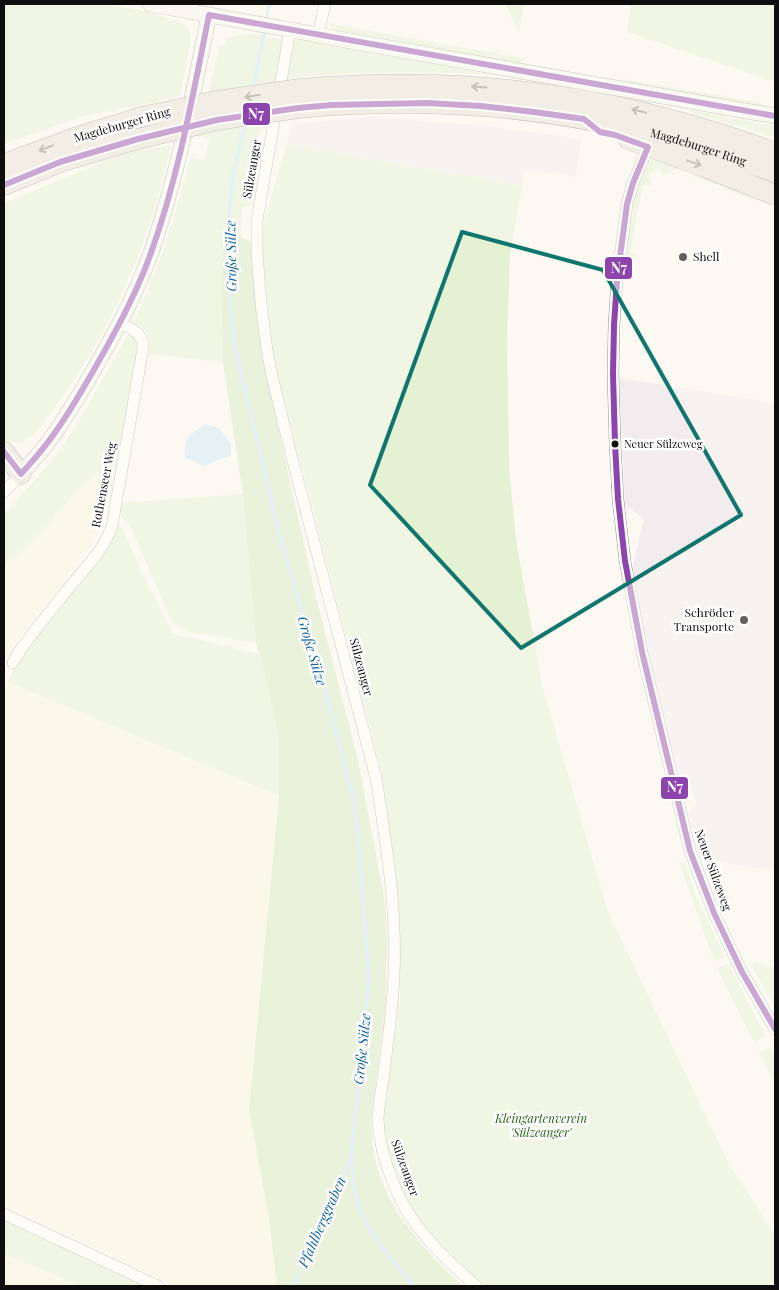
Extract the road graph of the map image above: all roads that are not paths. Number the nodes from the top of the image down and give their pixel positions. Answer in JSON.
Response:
{"nodes":[{"id":1,"x":150,"y":4,"type":"edge"},
{"id":2,"x":325,"y":4,"type":"edge"},
{"id":3,"x":209,"y":15,"type":"junction"},
{"id":4,"x":290,"y":30,"type":"junction"},
{"id":5,"x":318,"y":35,"type":"junction"},
{"id":6,"x":299,"y":99,"type":"junction"},
{"id":7,"x":775,"y":116,"type":"edge"},
{"id":8,"x":584,"y":119,"type":"junction"},
{"id":9,"x":648,"y":147,"type":"junction"},
{"id":10,"x":775,"y":153,"type":"edge"},
{"id":11,"x":5,"y":163,"type":"edge"},
{"id":12,"x":775,"y":172,"type":"edge"},
{"id":13,"x":4,"y":184,"type":"edge"},
{"id":14,"x":775,"y":195,"type":"edge"},
{"id":15,"x":120,"y":323,"type":"junction"},
{"id":16,"x":4,"y":452,"type":"edge"},
{"id":17,"x":12,"y":471,"type":"edge"},
{"id":18,"x":4,"y":492,"type":"edge"},
{"id":19,"x":13,"y":663,"type":"dead end"},
{"id":20,"x":775,"y":1029,"type":"edge"},
{"id":21,"x":4,"y":1214,"type":"edge"},
{"id":22,"x":158,"y":1286,"type":"edge"},
{"id":23,"x":476,"y":1286,"type":"edge"}],
"edges":[{"from":1,"to":3,"type":"street"},
{"from":2,"to":5,"type":"street"},
{"from":3,"to":4,"type":"street"},
{"from":3,"to":15,"type":"street"},
{"from":4,"to":5,"type":"street"},
{"from":4,"to":23,"type":"street","name":"Sülzeanger"},
{"from":5,"to":7,"type":"street"},
{"from":6,"to":8,"type":"highway","name":"Magdeburger Ring"},
{"from":10,"to":6,"type":"highway","name":"Magdeburger Ring","one_way":true},
{"from":6,"to":11,"type":"highway","name":"Magdeburger Ring","one_way":true,"bridge":true},
{"from":6,"to":13,"type":"highway","name":"Magdeburger Ring","bridge":true},
{"from":8,"to":9,"type":"highway"},
{"from":8,"to":12,"type":"highway","name":"Magdeburger Ring"},
{"from":9,"to":14,"type":"highway","one_way":true},
{"from":9,"to":20,"type":"street","name":"Neuer Sülzeweg"},
{"from":15,"to":17,"type":"street"},
{"from":15,"to":19,"type":"street","name":"Rothenseer Weg"},
{"from":16,"to":17,"type":"highway"},
{"from":17,"to":18,"type":"street"},
{"from":21,"to":22,"type":"street"}]}
